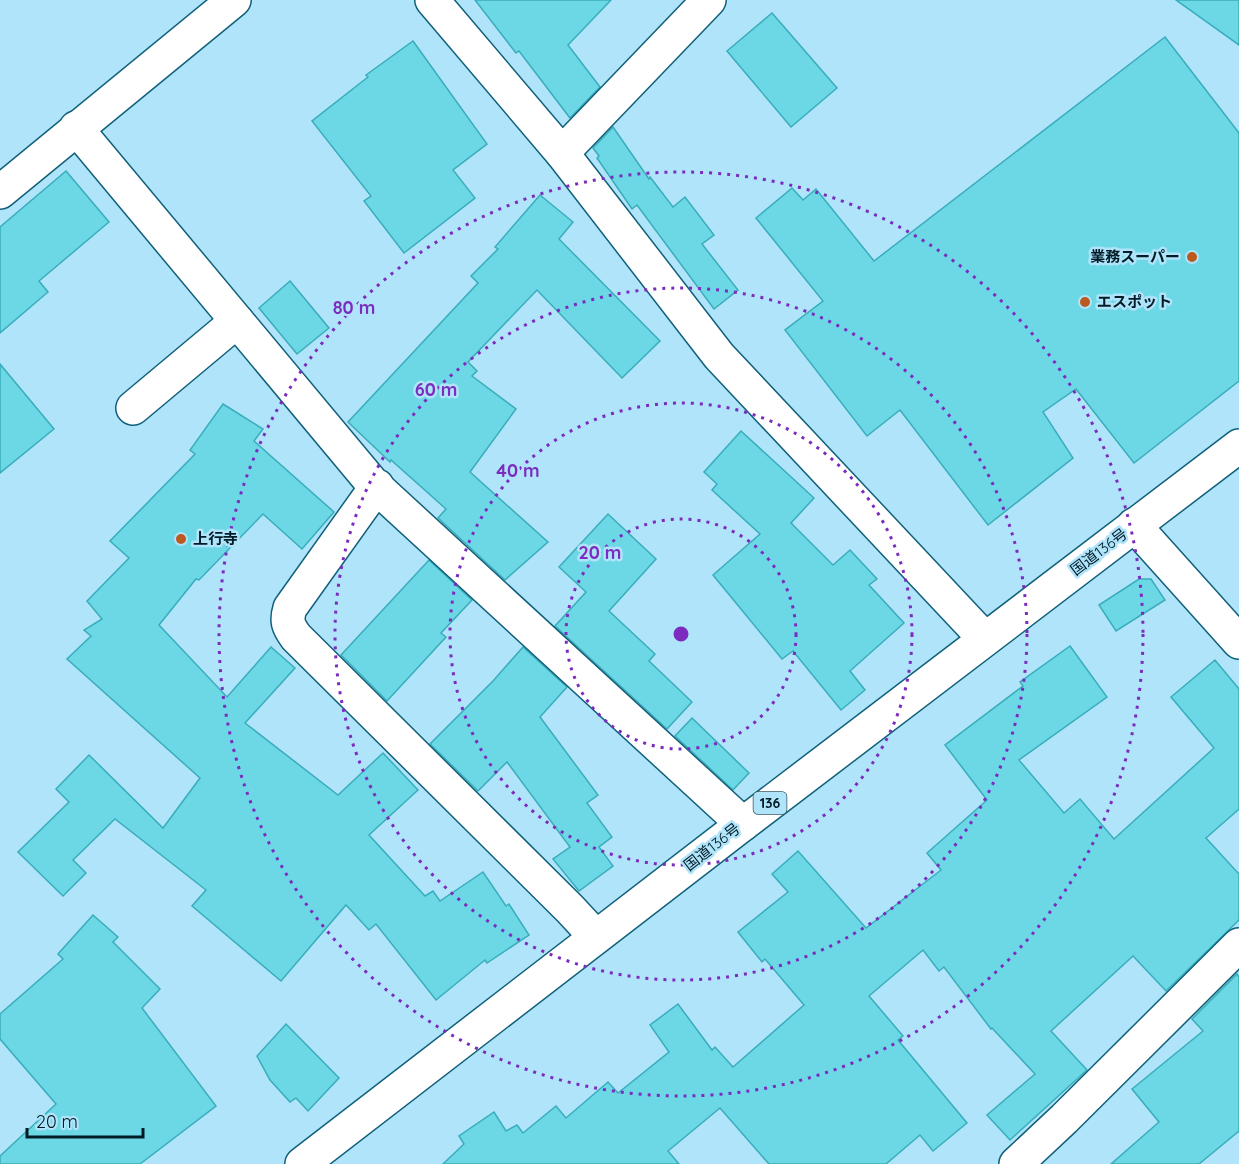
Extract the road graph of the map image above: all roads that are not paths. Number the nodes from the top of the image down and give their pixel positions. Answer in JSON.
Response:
{"nodes":[{"id":1,"x":234,"y":0,"type":"edge"},
{"id":2,"x":432,"y":0,"type":"edge"},
{"id":3,"x":709,"y":0,"type":"edge"},
{"id":4,"x":76,"y":128,"type":"junction"},
{"id":5,"x":562,"y":153,"type":"junction"},
{"id":6,"x":0,"y":192,"type":"edge"},
{"id":7,"x":237,"y":321,"type":"junction"},
{"id":8,"x":133,"y":408,"type":"dead end"},
{"id":9,"x":1239,"y":446,"type":"edge"},
{"id":10,"x":377,"y":486,"type":"junction"},
{"id":11,"x":1134,"y":525,"type":"junction"},
{"id":12,"x":984,"y":639,"type":"junction"},
{"id":13,"x":1239,"y":642,"type":"edge"},
{"id":14,"x":743,"y":824,"type":"junction"},
{"id":15,"x":596,"y":938,"type":"junction"},
{"id":16,"x":1239,"y":945,"type":"edge"},
{"id":17,"x":302,"y":1164,"type":"edge"},
{"id":18,"x":1016,"y":1164,"type":"edge"}],
"edges":[{"from":1,"to":4,"type":"main road"},
{"from":2,"to":5,"type":"main road"},
{"from":3,"to":5,"type":"main road"},
{"from":4,"to":6,"type":"main road"},
{"from":4,"to":7,"type":"main road"},
{"from":5,"to":12,"type":"main road"},
{"from":7,"to":8,"type":"main road"},
{"from":7,"to":10,"type":"main road"},
{"from":9,"to":11,"type":"main road","name":"国道136号","number":"136"},
{"from":10,"to":14,"type":"main road"},
{"from":10,"to":15,"type":"main road"},
{"from":11,"to":12,"type":"main road","name":"国道136号","number":"136"},
{"from":11,"to":13,"type":"main road"},
{"from":12,"to":14,"type":"main road","name":"国道136号","number":"136"},
{"from":14,"to":15,"type":"main road","name":"国道136号","number":"136"},
{"from":15,"to":17,"type":"main road","name":"国道136号","number":"136"},
{"from":16,"to":18,"type":"main road"}]}
